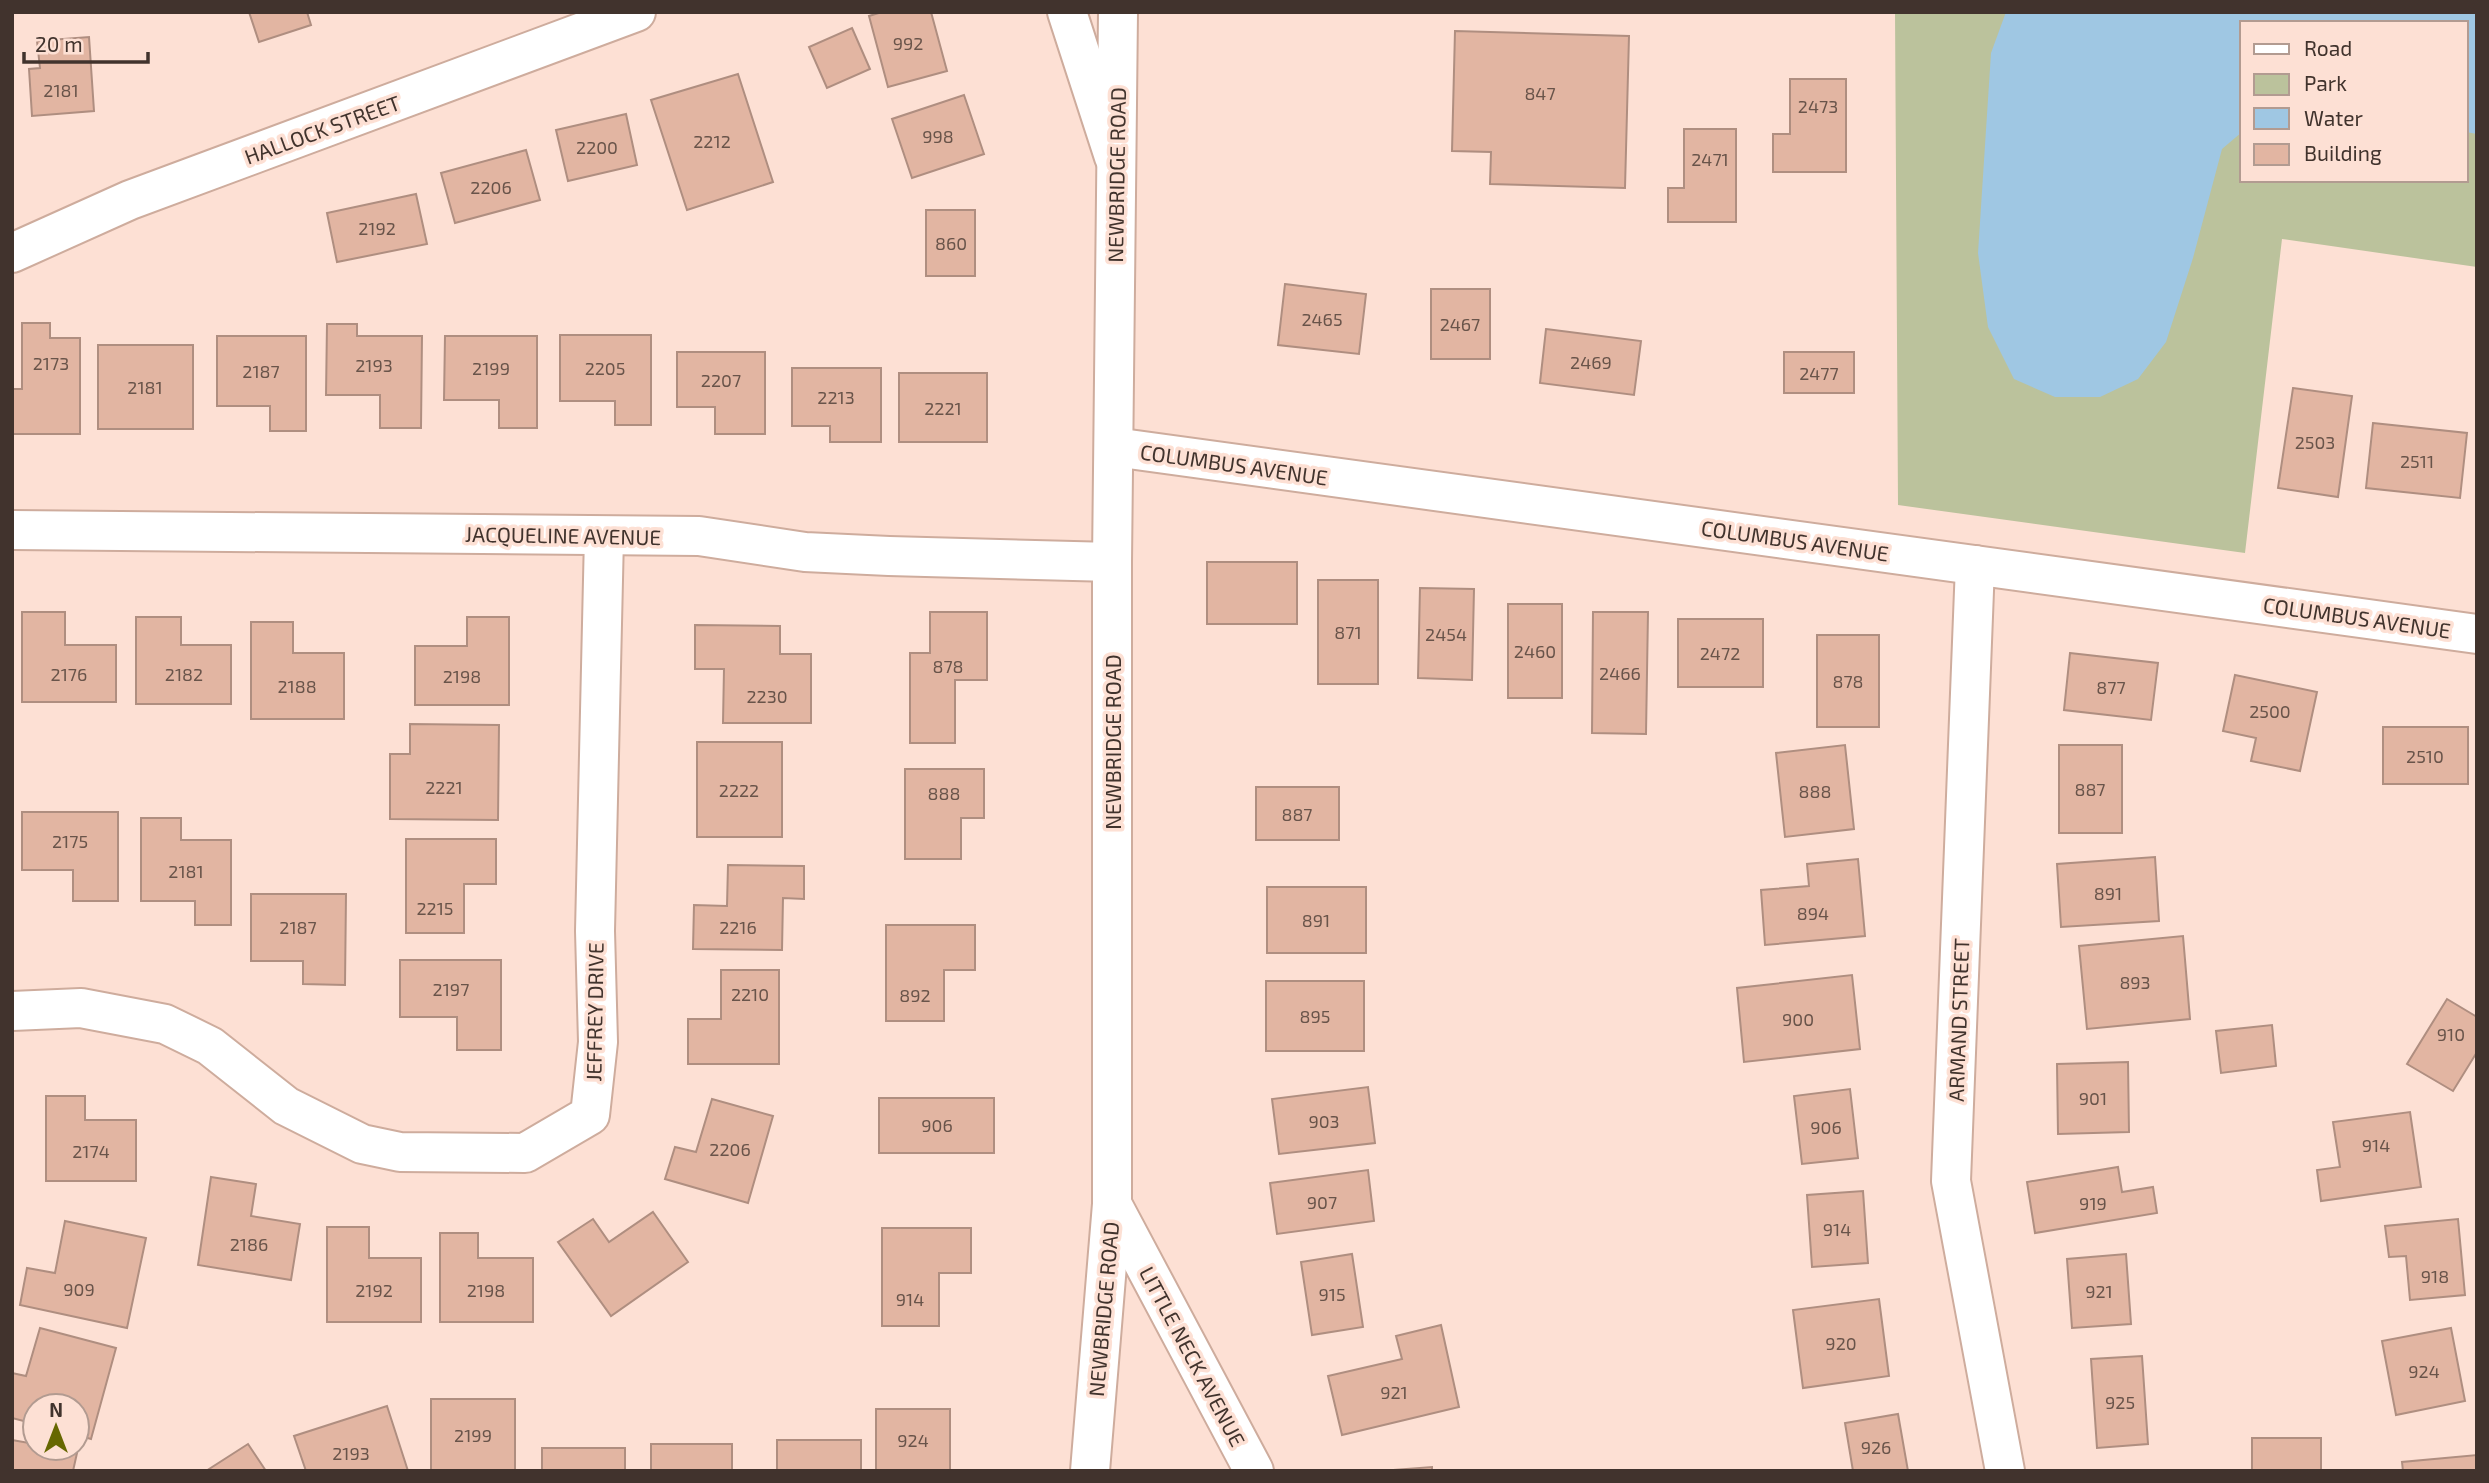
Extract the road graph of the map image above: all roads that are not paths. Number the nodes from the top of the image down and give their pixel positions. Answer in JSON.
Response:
{"nodes":[{"id":1,"x":636,"y":12,"type":"edge"},
{"id":2,"x":1067,"y":12,"type":"edge"},
{"id":3,"x":1118,"y":12,"type":"edge"},
{"id":4,"x":1116,"y":161,"type":"junction"},
{"id":5,"x":12,"y":253,"type":"edge"},
{"id":6,"x":1114,"y":447,"type":"junction"},
{"id":7,"x":12,"y":530,"type":"edge"},
{"id":8,"x":604,"y":536,"type":"junction"},
{"id":9,"x":1112,"y":562,"type":"junction"},
{"id":10,"x":1975,"y":565,"type":"junction"},
{"id":11,"x":2477,"y":634,"type":"edge"},
{"id":12,"x":12,"y":1011,"type":"edge"},
{"id":13,"x":1112,"y":1204,"type":"junction"},
{"id":14,"x":1090,"y":1471,"type":"edge"},
{"id":15,"x":1254,"y":1471,"type":"edge"},
{"id":16,"x":2005,"y":1471,"type":"edge"}],
"edges":[{"from":1,"to":5,"type":"street","name":"HALLOCK STREET"},
{"from":2,"to":4,"type":"street"},
{"from":3,"to":4,"type":"street","name":"NEWBRIDGE ROAD"},
{"from":4,"to":6,"type":"street","name":"NEWBRIDGE ROAD"},
{"from":6,"to":9,"type":"street","name":"NEWBRIDGE ROAD"},
{"from":6,"to":10,"type":"street","name":"COLUMBUS AVENUE"},
{"from":7,"to":8,"type":"street","name":"JACQUELINE AVENUE"},
{"from":8,"to":9,"type":"street","name":"JACQUELINE AVENUE"},
{"from":8,"to":12,"type":"street","name":"JEFFREY DRIVE"},
{"from":9,"to":13,"type":"street","name":"NEWBRIDGE ROAD"},
{"from":10,"to":11,"type":"street","name":"COLUMBUS AVENUE"},
{"from":10,"to":16,"type":"street","name":"ARMAND STREET"},
{"from":13,"to":14,"type":"street","name":"NEWBRIDGE ROAD"},
{"from":13,"to":15,"type":"street","name":"LITTLE NECK AVENUE"}]}
